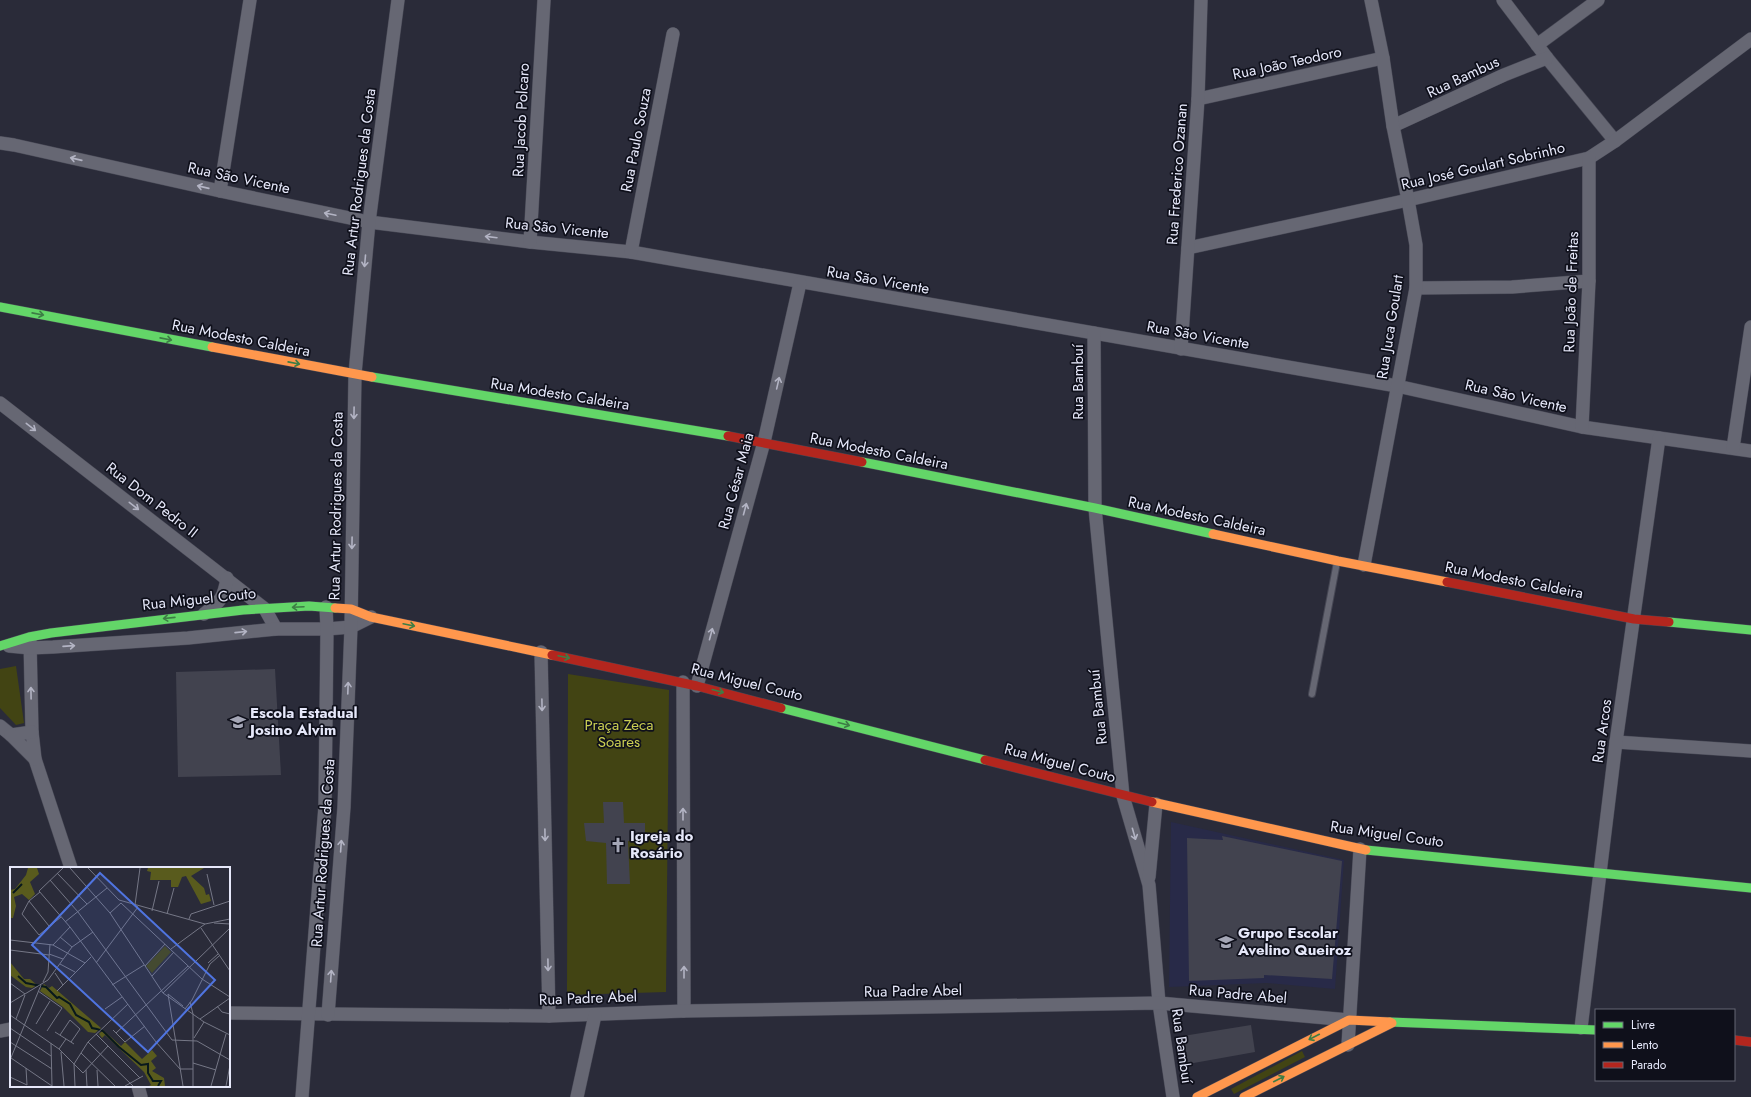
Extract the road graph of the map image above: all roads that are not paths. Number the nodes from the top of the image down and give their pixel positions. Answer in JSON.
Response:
{"nodes":[{"id":1,"x":250,"y":0,"type":"edge"},
{"id":2,"x":398,"y":0,"type":"edge"},
{"id":3,"x":544,"y":0,"type":"edge"},
{"id":4,"x":1201,"y":0,"type":"edge"},
{"id":5,"x":1371,"y":0,"type":"edge"},
{"id":6,"x":1503,"y":0,"type":"edge"},
{"id":7,"x":1598,"y":0,"type":"edge"},
{"id":8,"x":673,"y":34,"type":"dead end"},
{"id":9,"x":1751,"y":39,"type":"edge"},
{"id":10,"x":1537,"y":45,"type":"junction"},
{"id":11,"x":1384,"y":58,"type":"junction"},
{"id":12,"x":1547,"y":58,"type":"junction"},
{"id":13,"x":1198,"y":99,"type":"junction"},
{"id":14,"x":1393,"y":126,"type":"junction"},
{"id":15,"x":1615,"y":141,"type":"junction"},
{"id":16,"x":0,"y":143,"type":"edge"},
{"id":17,"x":1589,"y":158,"type":"junction"},
{"id":18,"x":220,"y":191,"type":"junction"},
{"id":19,"x":1408,"y":200,"type":"junction"},
{"id":20,"x":369,"y":222,"type":"junction"},
{"id":21,"x":530,"y":242,"type":"junction"},
{"id":22,"x":1188,"y":248,"type":"junction"},
{"id":23,"x":631,"y":252,"type":"junction"},
{"id":24,"x":1589,"y":281,"type":"junction"},
{"id":25,"x":800,"y":283,"type":"junction"},
{"id":26,"x":1416,"y":288,"type":"junction"},
{"id":27,"x":0,"y":307,"type":"edge"},
{"id":28,"x":1751,"y":327,"type":"edge"},
{"id":29,"x":1094,"y":333,"type":"junction"},
{"id":30,"x":1181,"y":349,"type":"junction"},
{"id":31,"x":355,"y":374,"type":"junction"},
{"id":32,"x":1397,"y":386,"type":"junction"},
{"id":33,"x":0,"y":403,"type":"edge"},
{"id":34,"x":1582,"y":428,"type":"junction"},
{"id":35,"x":1659,"y":438,"type":"junction"},
{"id":36,"x":764,"y":442,"type":"junction"},
{"id":37,"x":1733,"y":448,"type":"junction"},
{"id":38,"x":1751,"y":451,"type":"edge"},
{"id":39,"x":1095,"y":508,"type":"junction"},
{"id":40,"x":1338,"y":561,"type":"junction"},
{"id":41,"x":1364,"y":565,"type":"junction"},
{"id":42,"x":227,"y":578,"type":"junction"},
{"id":43,"x":326,"y":607,"type":"junction"},
{"id":44,"x":265,"y":609,"type":"junction"},
{"id":45,"x":351,"y":609,"type":"junction"},
{"id":46,"x":211,"y":614,"type":"junction"},
{"id":47,"x":371,"y":618,"type":"junction"},
{"id":48,"x":1634,"y":619,"type":"junction"},
{"id":49,"x":350,"y":627,"type":"junction"},
{"id":50,"x":276,"y":629,"type":"junction"},
{"id":51,"x":327,"y":629,"type":"junction"},
{"id":52,"x":1751,"y":630,"type":"edge"},
{"id":53,"x":218,"y":635,"type":"junction"},
{"id":54,"x":30,"y":642,"type":"junction"},
{"id":55,"x":1,"y":645,"type":"edge"},
{"id":56,"x":541,"y":652,"type":"junction"},
{"id":57,"x":683,"y":682,"type":"junction"},
{"id":58,"x":697,"y":686,"type":"junction"},
{"id":59,"x":1312,"y":694,"type":"dead end"},
{"id":60,"x":0,"y":726,"type":"edge"},
{"id":61,"x":32,"y":732,"type":"junction"},
{"id":62,"x":11,"y":735,"type":"junction"},
{"id":63,"x":1616,"y":742,"type":"junction"},
{"id":64,"x":1751,"y":751,"type":"edge"},
{"id":65,"x":35,"y":758,"type":"junction"},
{"id":66,"x":1123,"y":796,"type":"junction"},
{"id":67,"x":1156,"y":804,"type":"junction"},
{"id":68,"x":325,"y":806,"type":"junction"},
{"id":69,"x":344,"y":807,"type":"junction"},
{"id":70,"x":1360,"y":849,"type":"junction"},
{"id":71,"x":71,"y":867,"type":"edge"},
{"id":72,"x":1599,"y":874,"type":"junction"},
{"id":73,"x":1149,"y":885,"type":"junction"},
{"id":74,"x":1751,"y":888,"type":"edge"},
{"id":75,"x":1159,"y":1003,"type":"junction"},
{"id":76,"x":684,"y":1011,"type":"junction"},
{"id":77,"x":230,"y":1013,"type":"edge"},
{"id":78,"x":310,"y":1014,"type":"junction"},
{"id":79,"x":328,"y":1014,"type":"junction"},
{"id":80,"x":595,"y":1015,"type":"junction"},
{"id":81,"x":549,"y":1016,"type":"junction"},
{"id":82,"x":1349,"y":1020,"type":"junction"},
{"id":83,"x":1393,"y":1022,"type":"junction"},
{"id":84,"x":1581,"y":1028,"type":"junction"},
{"id":85,"x":10,"y":1029,"type":"edge"},
{"id":86,"x":1595,"y":1030,"type":"edge"},
{"id":87,"x":0,"y":1031,"type":"edge"},
{"id":88,"x":1735,"y":1040,"type":"edge"},
{"id":89,"x":1751,"y":1042,"type":"edge"},
{"id":90,"x":1348,"y":1045,"type":"junction"},
{"id":91,"x":138,"y":1087,"type":"edge"},
{"id":92,"x":141,"y":1097,"type":"edge"},
{"id":93,"x":302,"y":1097,"type":"edge"},
{"id":94,"x":577,"y":1097,"type":"edge"},
{"id":95,"x":1173,"y":1097,"type":"edge"},
{"id":96,"x":1197,"y":1097,"type":"edge"},
{"id":97,"x":1244,"y":1097,"type":"edge"}],
"edges":[{"from":1,"to":18,"type":"street"},
{"from":2,"to":20,"type":"street","name":"Rua Artur Rodrigues da Costa"},
{"from":3,"to":21,"type":"street","name":"Rua Jacob Polcaro"},
{"from":4,"to":13,"type":"street","name":"Rua Frederico Ozanan"},
{"from":5,"to":11,"type":"street","name":"Rua Juca Goulart"},
{"from":6,"to":10,"type":"street"},
{"from":7,"to":10,"type":"street"},
{"from":8,"to":23,"type":"street","name":"Rua Paulo Souza"},
{"from":9,"to":15,"type":"street","name":"Rua José Goulart Sobrinho"},
{"from":10,"to":12,"type":"street"},
{"from":11,"to":13,"type":"street","name":"Rua João Teodoro"},
{"from":11,"to":14,"type":"street","name":"Rua Juca Goulart"},
{"from":12,"to":14,"type":"street","name":"Rua Bambus"},
{"from":12,"to":15,"type":"street"},
{"from":13,"to":22,"type":"street","name":"Rua Frederico Ozanan"},
{"from":14,"to":19,"type":"street","name":"Rua Juca Goulart"},
{"from":15,"to":17,"type":"street","name":"Rua José Goulart Sobrinho"},
{"from":18,"to":16,"type":"street","name":"Rua São Vicente","one_way":true},
{"from":17,"to":19,"type":"street","name":"Rua José Goulart Sobrinho"},
{"from":17,"to":24,"type":"street","name":"Rua João de Freitas"},
{"from":20,"to":18,"type":"street","name":"Rua São Vicente","one_way":true},
{"from":19,"to":22,"type":"street","name":"Rua José Goulart Sobrinho"},
{"from":19,"to":26,"type":"street","name":"Rua Juca Goulart"},
{"from":21,"to":20,"type":"street","name":"Rua São Vicente","one_way":true},
{"from":20,"to":31,"type":"street","name":"Rua Artur Rodrigues da Costa","one_way":true},
{"from":21,"to":23,"type":"street","name":"Rua São Vicente"},
{"from":22,"to":30,"type":"street","name":"Rua Frederico Ozanan"},
{"from":23,"to":25,"type":"street","name":"Rua São Vicente"},
{"from":24,"to":26,"type":"street"},
{"from":24,"to":34,"type":"street","name":"Rua João de Freitas"},
{"from":25,"to":29,"type":"street","name":"Rua São Vicente"},
{"from":36,"to":25,"type":"street","name":"Rua César Maia","one_way":true},
{"from":26,"to":32,"type":"street","name":"Rua Juca Goulart"},
{"from":27,"to":31,"type":"street","name":"Rua Modesto Caldeira","one_way":true},
{"from":28,"to":37,"type":"street"},
{"from":29,"to":30,"type":"street","name":"Rua São Vicente"},
{"from":29,"to":39,"type":"street","name":"Rua Bambuí"},
{"from":30,"to":32,"type":"street","name":"Rua São Vicente"},
{"from":31,"to":36,"type":"street","name":"Rua Modesto Caldeira"},
{"from":31,"to":45,"type":"street","name":"Rua Artur Rodrigues da Costa","one_way":true},
{"from":32,"to":34,"type":"street","name":"Rua São Vicente"},
{"from":32,"to":41,"type":"street","name":"Rua Juca Goulart"},
{"from":33,"to":42,"type":"street","name":"Rua Dom Pedro II","one_way":true},
{"from":34,"to":35,"type":"street","name":"Rua São Vicente"},
{"from":35,"to":37,"type":"street","name":"Rua São Vicente"},
{"from":35,"to":48,"type":"street","name":"Rua Arcos"},
{"from":36,"to":39,"type":"street","name":"Rua Modesto Caldeira"},
{"from":58,"to":36,"type":"street","name":"Rua César Maia","one_way":true},
{"from":37,"to":38,"type":"street","name":"Rua São Vicente"},
{"from":39,"to":40,"type":"street","name":"Rua Modesto Caldeira"},
{"from":39,"to":66,"type":"street","name":"Rua Bambuí"},
{"from":40,"to":41,"type":"street","name":"Rua Modesto Caldeira"},
{"from":40,"to":59,"type":"lane"},
{"from":41,"to":48,"type":"street","name":"Rua Modesto Caldeira"},
{"from":42,"to":44,"type":"street","name":"Rua Dom Pedro II"},
{"from":42,"to":46,"type":"street"},
{"from":43,"to":44,"type":"street","name":"Rua Miguel Couto","one_way":true},
{"from":43,"to":45,"type":"street","name":"Rua Miguel Couto"},
{"from":43,"to":51,"type":"street","name":"Rua Artur Rodrigues da Costa"},
{"from":44,"to":46,"type":"street","name":"Rua Miguel Couto"},
{"from":44,"to":50,"type":"street","name":"Rua Dom Pedro II"},
{"from":45,"to":47,"type":"street","name":"Rua Miguel Couto"},
{"from":45,"to":49,"type":"street","name":"Rua Artur Rodrigues da Costa"},
{"from":45,"to":51,"type":"street"},
{"from":46,"to":53,"type":"street"},
{"from":46,"to":54,"type":"street","name":"Rua Miguel Couto","one_way":true},
{"from":47,"to":49,"type":"street"},
{"from":47,"to":56,"type":"street","name":"Rua Miguel Couto","one_way":true},
{"from":48,"to":52,"type":"street","name":"Rua Modesto Caldeira"},
{"from":48,"to":63,"type":"street","name":"Rua Arcos"},
{"from":49,"to":51,"type":"street"},
{"from":69,"to":49,"type":"street","name":"Rua Artur Rodrigues da Costa","one_way":true},
{"from":50,"to":51,"type":"street"},
{"from":53,"to":50,"type":"street","one_way":true},
{"from":51,"to":68,"type":"street","name":"Rua Artur Rodrigues da Costa"},
{"from":54,"to":53,"type":"street","one_way":true},
{"from":54,"to":55,"type":"street"},
{"from":61,"to":54,"type":"street","one_way":true},
{"from":56,"to":57,"type":"street","name":"Rua Miguel Couto","one_way":true},
{"from":56,"to":81,"type":"street","one_way":true},
{"from":57,"to":58,"type":"street","name":"Rua Miguel Couto"},
{"from":76,"to":57,"type":"street","one_way":true},
{"from":58,"to":66,"type":"street","name":"Rua Miguel Couto","one_way":true},
{"from":60,"to":62,"type":"street"},
{"from":61,"to":62,"type":"street"},
{"from":61,"to":65,"type":"street"},
{"from":62,"to":65,"type":"street"},
{"from":63,"to":64,"type":"street"},
{"from":63,"to":72,"type":"street","name":"Rua Arcos"},
{"from":65,"to":71,"type":"street"},
{"from":66,"to":67,"type":"street","name":"Rua Miguel Couto"},
{"from":66,"to":73,"type":"street","name":"Rua Bambuí","one_way":true},
{"from":67,"to":70,"type":"street","name":"Rua Miguel Couto"},
{"from":67,"to":73,"type":"street"},
{"from":68,"to":69,"type":"street"},
{"from":68,"to":78,"type":"street","name":"Rua Artur Rodrigues da Costa"},
{"from":79,"to":69,"type":"street","name":"Rua Artur Rodrigues da Costa","one_way":true},
{"from":70,"to":72,"type":"street","name":"Rua Miguel Couto"},
{"from":70,"to":82,"type":"street"},
{"from":72,"to":74,"type":"street","name":"Rua Miguel Couto"},
{"from":72,"to":84,"type":"street","name":"Rua Arcos"},
{"from":73,"to":75,"type":"street","name":"Rua Bambuí"},
{"from":75,"to":76,"type":"street","name":"Rua Padre Abel"},
{"from":75,"to":82,"type":"street","name":"Rua Padre Abel"},
{"from":75,"to":95,"type":"street","name":"Rua Bambuí"},
{"from":76,"to":80,"type":"street","name":"Rua Padre Abel"},
{"from":77,"to":78,"type":"street","name":"Rua Padre Abel"},
{"from":78,"to":79,"type":"street","name":"Rua Padre Abel"},
{"from":78,"to":93,"type":"street","name":"Rua Artur Rodrigues da Costa"},
{"from":79,"to":81,"type":"street","name":"Rua Padre Abel"},
{"from":80,"to":81,"type":"street","name":"Rua Padre Abel"},
{"from":80,"to":94,"type":"street"},
{"from":82,"to":83,"type":"street","name":"Rua Padre Abel"},
{"from":82,"to":90,"type":"street"},
{"from":82,"to":96,"type":"street","one_way":true},
{"from":83,"to":84,"type":"street","name":"Rua Padre Abel"},
{"from":83,"to":90,"type":"street"},
{"from":84,"to":86,"type":"street","name":"Rua Padre Abel"},
{"from":85,"to":87,"type":"street"},
{"from":88,"to":89,"type":"street"},
{"from":97,"to":90,"type":"street","one_way":true},
{"from":91,"to":92,"type":"street"}]}
